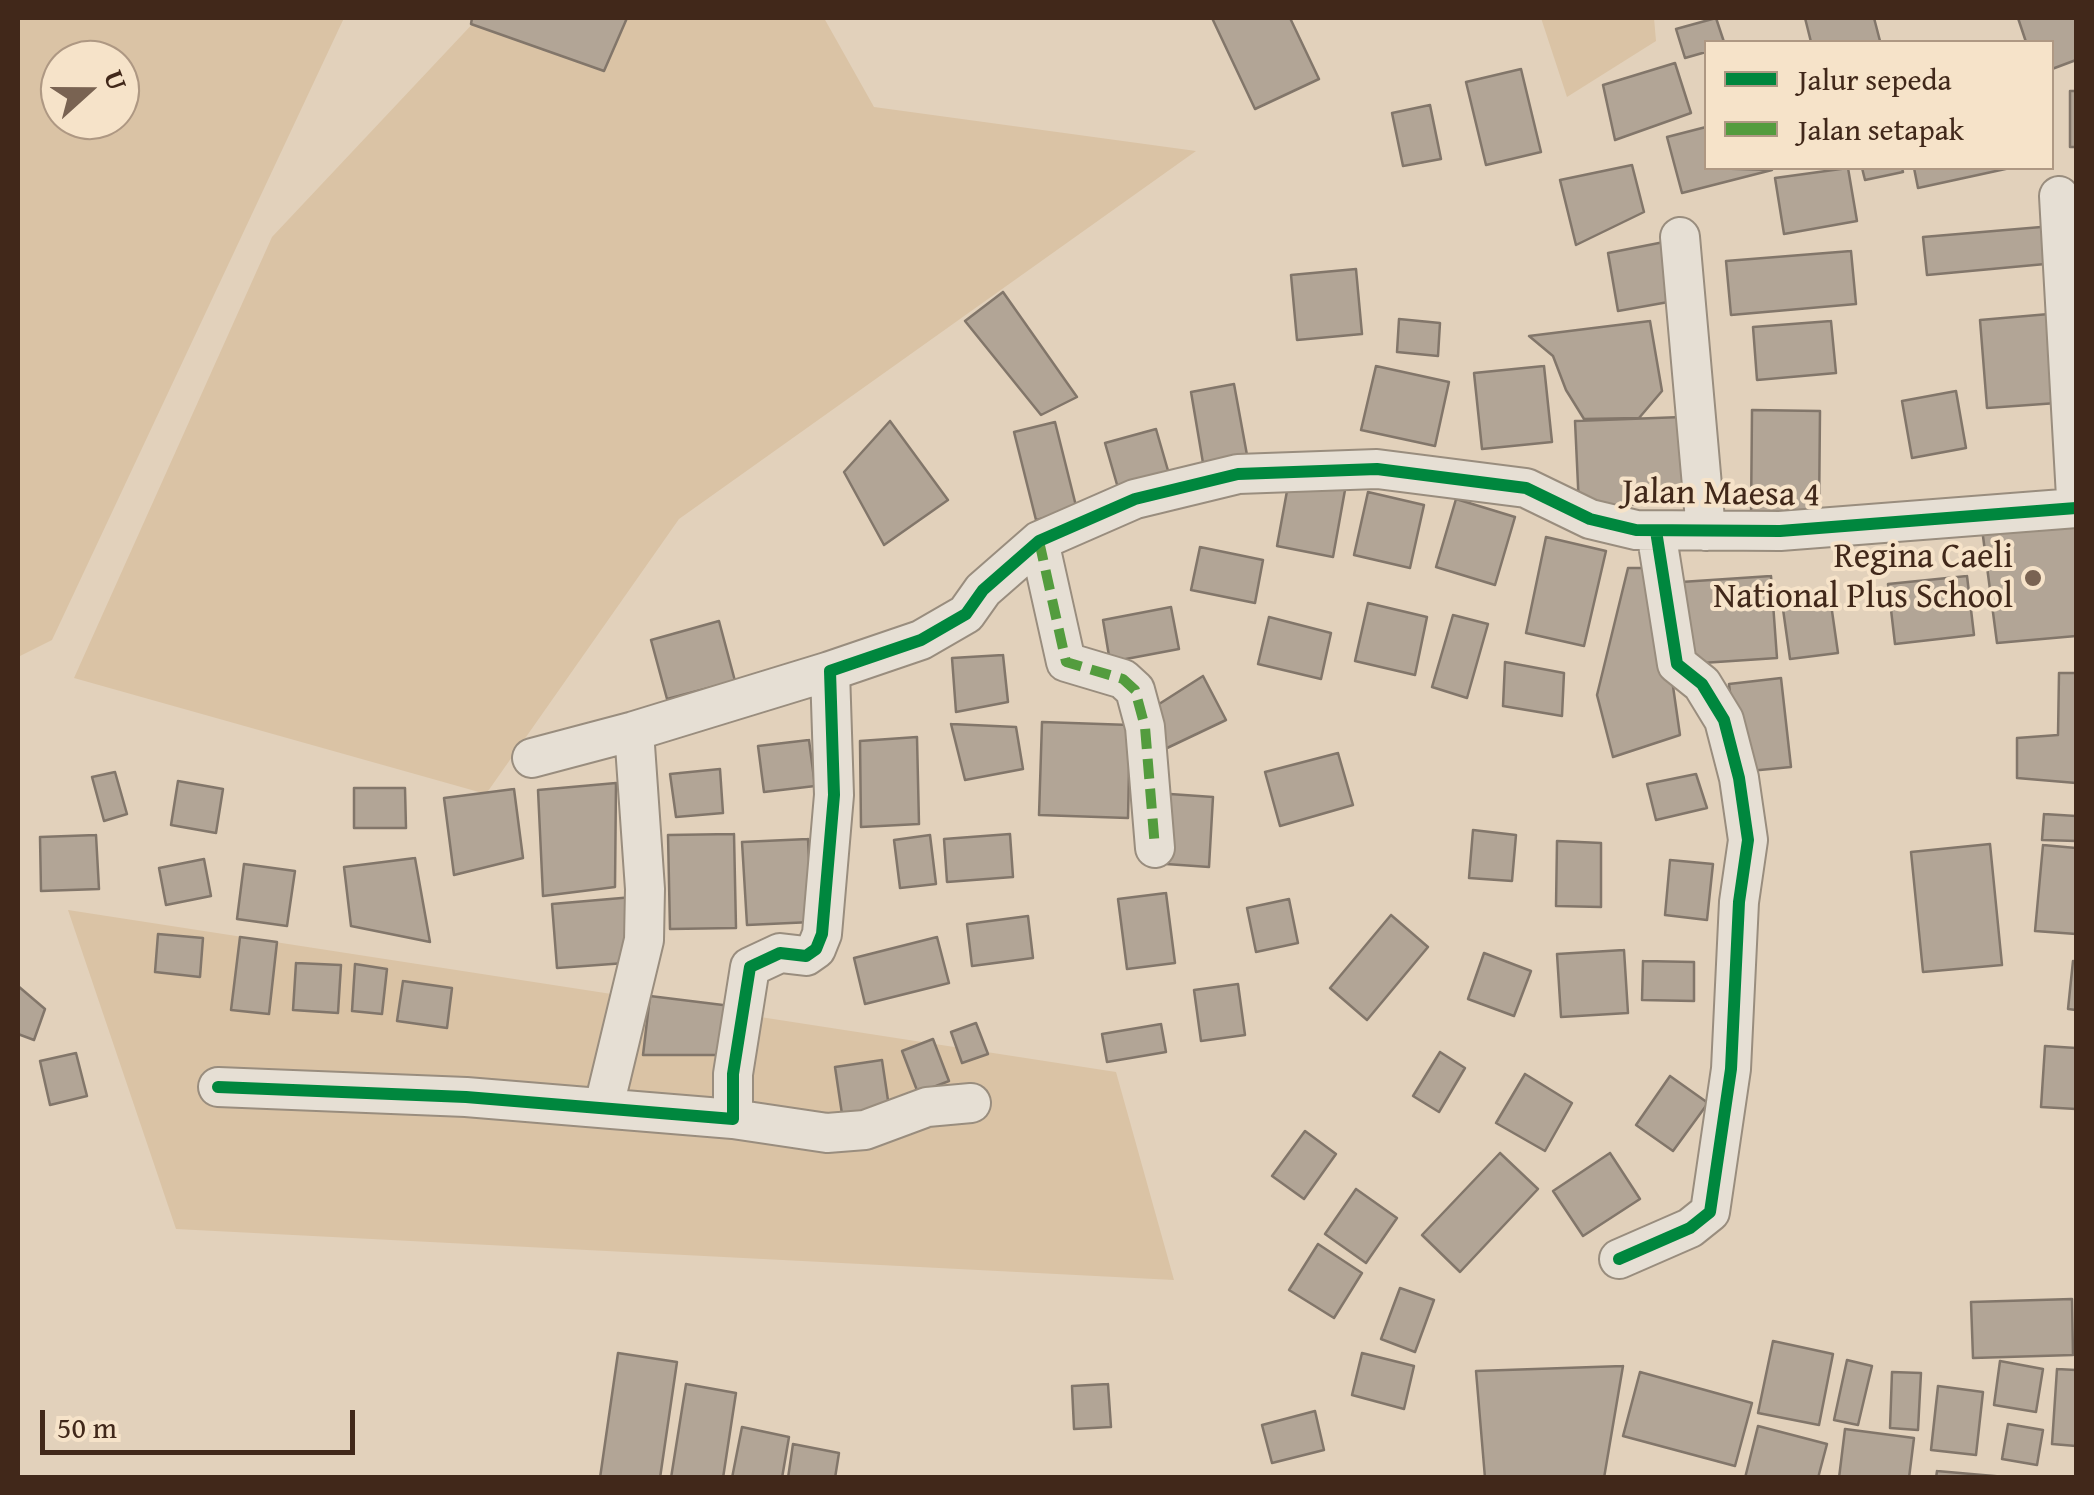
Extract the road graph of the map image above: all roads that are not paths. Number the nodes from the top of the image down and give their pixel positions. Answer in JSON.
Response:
{"nodes":[{"id":1,"x":2060,"y":196,"type":"dead end"},
{"id":2,"x":1680,"y":237,"type":"dead end"},
{"id":3,"x":2076,"y":497,"type":"edge"},
{"id":4,"x":2076,"y":508,"type":"edge"},
{"id":5,"x":1656,"y":531,"type":"junction"},
{"id":6,"x":1706,"y":531,"type":"junction"},
{"id":7,"x":1040,"y":541,"type":"junction"},
{"id":8,"x":830,"y":671,"type":"junction"},
{"id":9,"x":634,"y":732,"type":"junction"},
{"id":10,"x":532,"y":758,"type":"dead end"},
{"id":11,"x":1155,"y":848,"type":"dead end"},
{"id":12,"x":218,"y":1087,"type":"dead end"},
{"id":13,"x":972,"y":1103,"type":"dead end"},
{"id":14,"x":604,"y":1106,"type":"junction"},
{"id":15,"x":733,"y":1119,"type":"junction"},
{"id":16,"x":1618,"y":1258,"type":"dead end"}],
"edges":[{"from":1,"to":3,"type":"street"},
{"from":2,"to":6,"type":"street"},
{"from":4,"to":6,"type":"street","name":"Jalan Maesa 4"},
{"from":5,"to":6,"type":"street","name":"Jalan Maesa 4"},
{"from":5,"to":7,"type":"street","name":"Jalan Maesa 4"},
{"from":5,"to":16,"type":"street"},
{"from":7,"to":8,"type":"street","name":"Jalan Maesa 4"},
{"from":7,"to":11,"type":"street"},
{"from":8,"to":9,"type":"street","name":"Jalan Maesa 4"},
{"from":8,"to":15,"type":"street"},
{"from":9,"to":10,"type":"street","name":"Jalan Maesa 4"},
{"from":9,"to":14,"type":"street"},
{"from":12,"to":14,"type":"street"},
{"from":13,"to":15,"type":"street"},
{"from":14,"to":15,"type":"street"}]}
